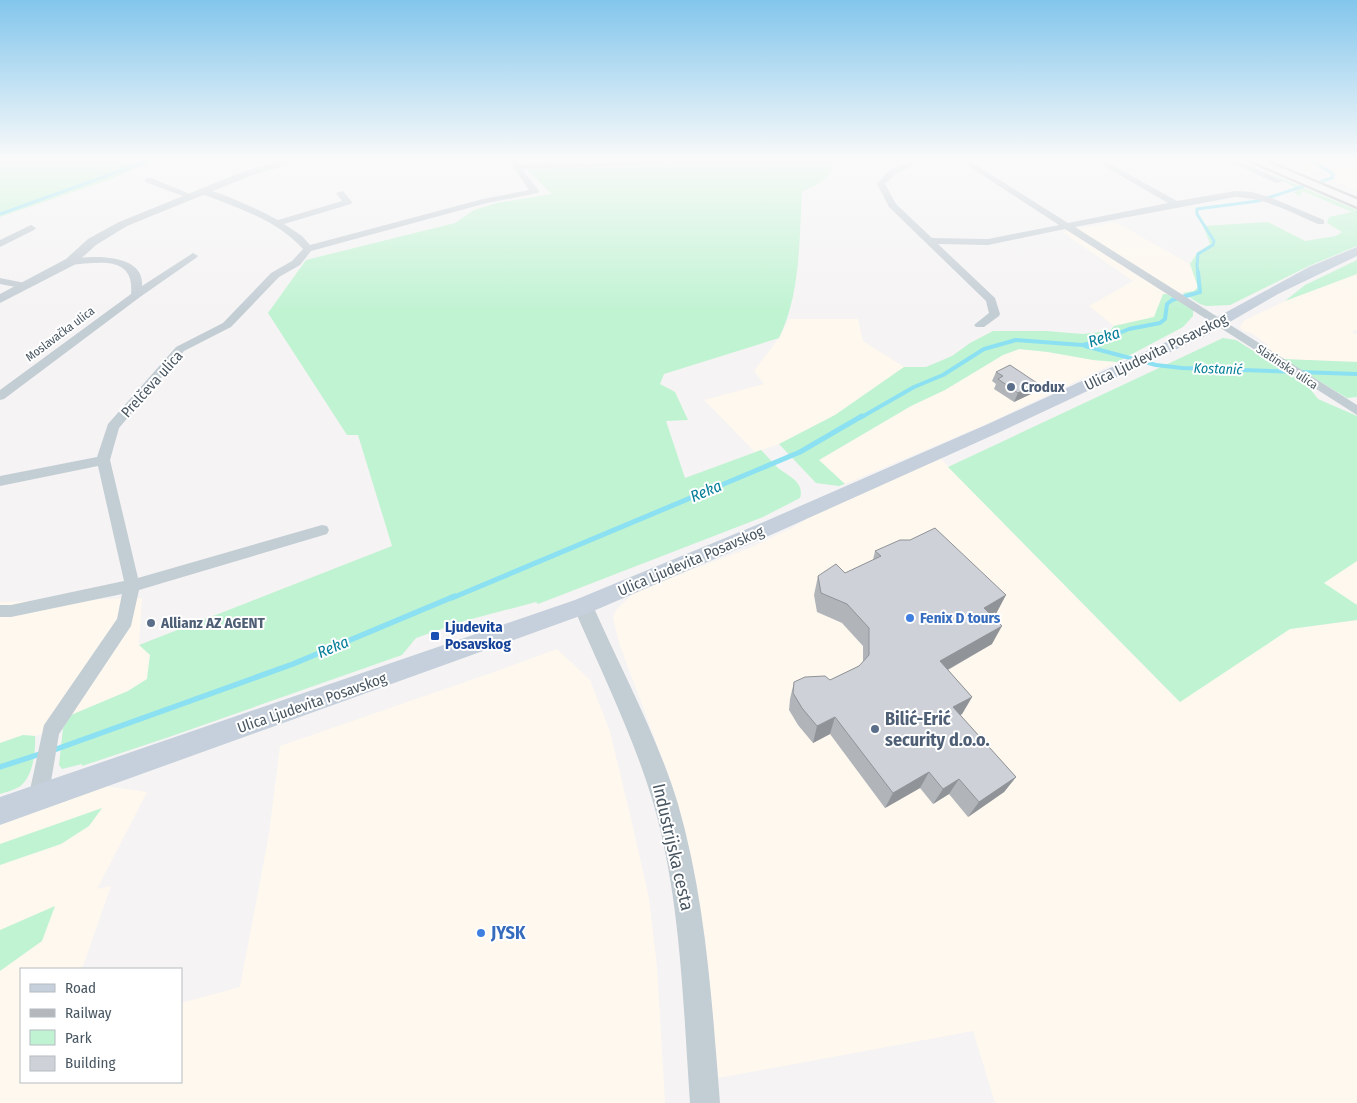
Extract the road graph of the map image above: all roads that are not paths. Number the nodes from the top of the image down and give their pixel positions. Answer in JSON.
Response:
{"nodes":[{"id":1,"x":159,"y":209,"type":"edge"},
{"id":2,"x":241,"y":209,"type":"edge"},
{"id":3,"x":323,"y":209,"type":"edge"},
{"id":4,"x":455,"y":209,"type":"edge"},
{"id":5,"x":896,"y":209,"type":"edge"},
{"id":6,"x":1041,"y":209,"type":"edge"},
{"id":7,"x":1149,"y":209,"type":"edge"},
{"id":8,"x":1290,"y":209,"type":"edge"},
{"id":9,"x":1321,"y":222,"type":"dead end"},
{"id":10,"x":277,"y":223,"type":"junction"},
{"id":11,"x":1067,"y":226,"type":"junction"},
{"id":12,"x":31,"y":228,"type":"dead end"},
{"id":13,"x":928,"y":241,"type":"junction"},
{"id":14,"x":0,"y":244,"type":"edge"},
{"id":15,"x":308,"y":249,"type":"junction"},
{"id":16,"x":1357,"y":252,"type":"edge"},
{"id":17,"x":193,"y":256,"type":"dead end"},
{"id":18,"x":70,"y":262,"type":"junction"},
{"id":19,"x":0,"y":281,"type":"edge"},
{"id":20,"x":26,"y":286,"type":"junction"},
{"id":21,"x":136,"y":295,"type":"junction"},
{"id":22,"x":0,"y":299,"type":"edge"},
{"id":23,"x":1218,"y":322,"type":"junction"},
{"id":24,"x":980,"y":325,"type":"dead end"},
{"id":25,"x":0,"y":396,"type":"edge"},
{"id":26,"x":1357,"y":411,"type":"edge"},
{"id":27,"x":103,"y":460,"type":"junction"},
{"id":28,"x":0,"y":481,"type":"edge"},
{"id":29,"x":322,"y":530,"type":"dead end"},
{"id":30,"x":132,"y":584,"type":"junction"},
{"id":31,"x":583,"y":606,"type":"junction"},
{"id":32,"x":0,"y":611,"type":"edge"},
{"id":33,"x":40,"y":788,"type":"junction"},
{"id":34,"x":0,"y":812,"type":"edge"},
{"id":35,"x":705,"y":1103,"type":"edge"}],
"edges":[{"from":1,"to":18,"type":"street"},
{"from":2,"to":10,"type":"street"},
{"from":3,"to":10,"type":"street"},
{"from":4,"to":15,"type":"street"},
{"from":5,"to":13,"type":"street"},
{"from":6,"to":11,"type":"street","name":"Slatinska ulica"},
{"from":7,"to":11,"type":"street"},
{"from":8,"to":9,"type":"street"},
{"from":10,"to":15,"type":"street"},
{"from":11,"to":13,"type":"street"},
{"from":11,"to":23,"type":"street","name":"Slatinska ulica"},
{"from":12,"to":14,"type":"street"},
{"from":13,"to":24,"type":"street"},
{"from":15,"to":27,"type":"street","name":"Prelčeva ulica"},
{"from":16,"to":23,"type":"main road","name":"Ulica Ljudevita Posavskog"},
{"from":17,"to":21,"type":"street","name":"Moslavačka ulica"},
{"from":18,"to":20,"type":"street"},
{"from":18,"to":21,"type":"street"},
{"from":19,"to":20,"type":"street"},
{"from":20,"to":22,"type":"street"},
{"from":21,"to":25,"type":"street","name":"Moslavačka ulica"},
{"from":23,"to":26,"type":"street","name":"Slatinska ulica"},
{"from":23,"to":31,"type":"main road","name":"Ulica Ljudevita Posavskog"},
{"from":27,"to":28,"type":"street"},
{"from":27,"to":30,"type":"street"},
{"from":29,"to":30,"type":"street"},
{"from":30,"to":32,"type":"street"},
{"from":30,"to":33,"type":"street"},
{"from":31,"to":33,"type":"main road","name":"Ulica Ljudevita Posavskog"},
{"from":31,"to":35,"type":"street","name":"Industrijska cesta"},
{"from":33,"to":34,"type":"main road","name":"Ulica Ljudevita Posavskog"}]}
